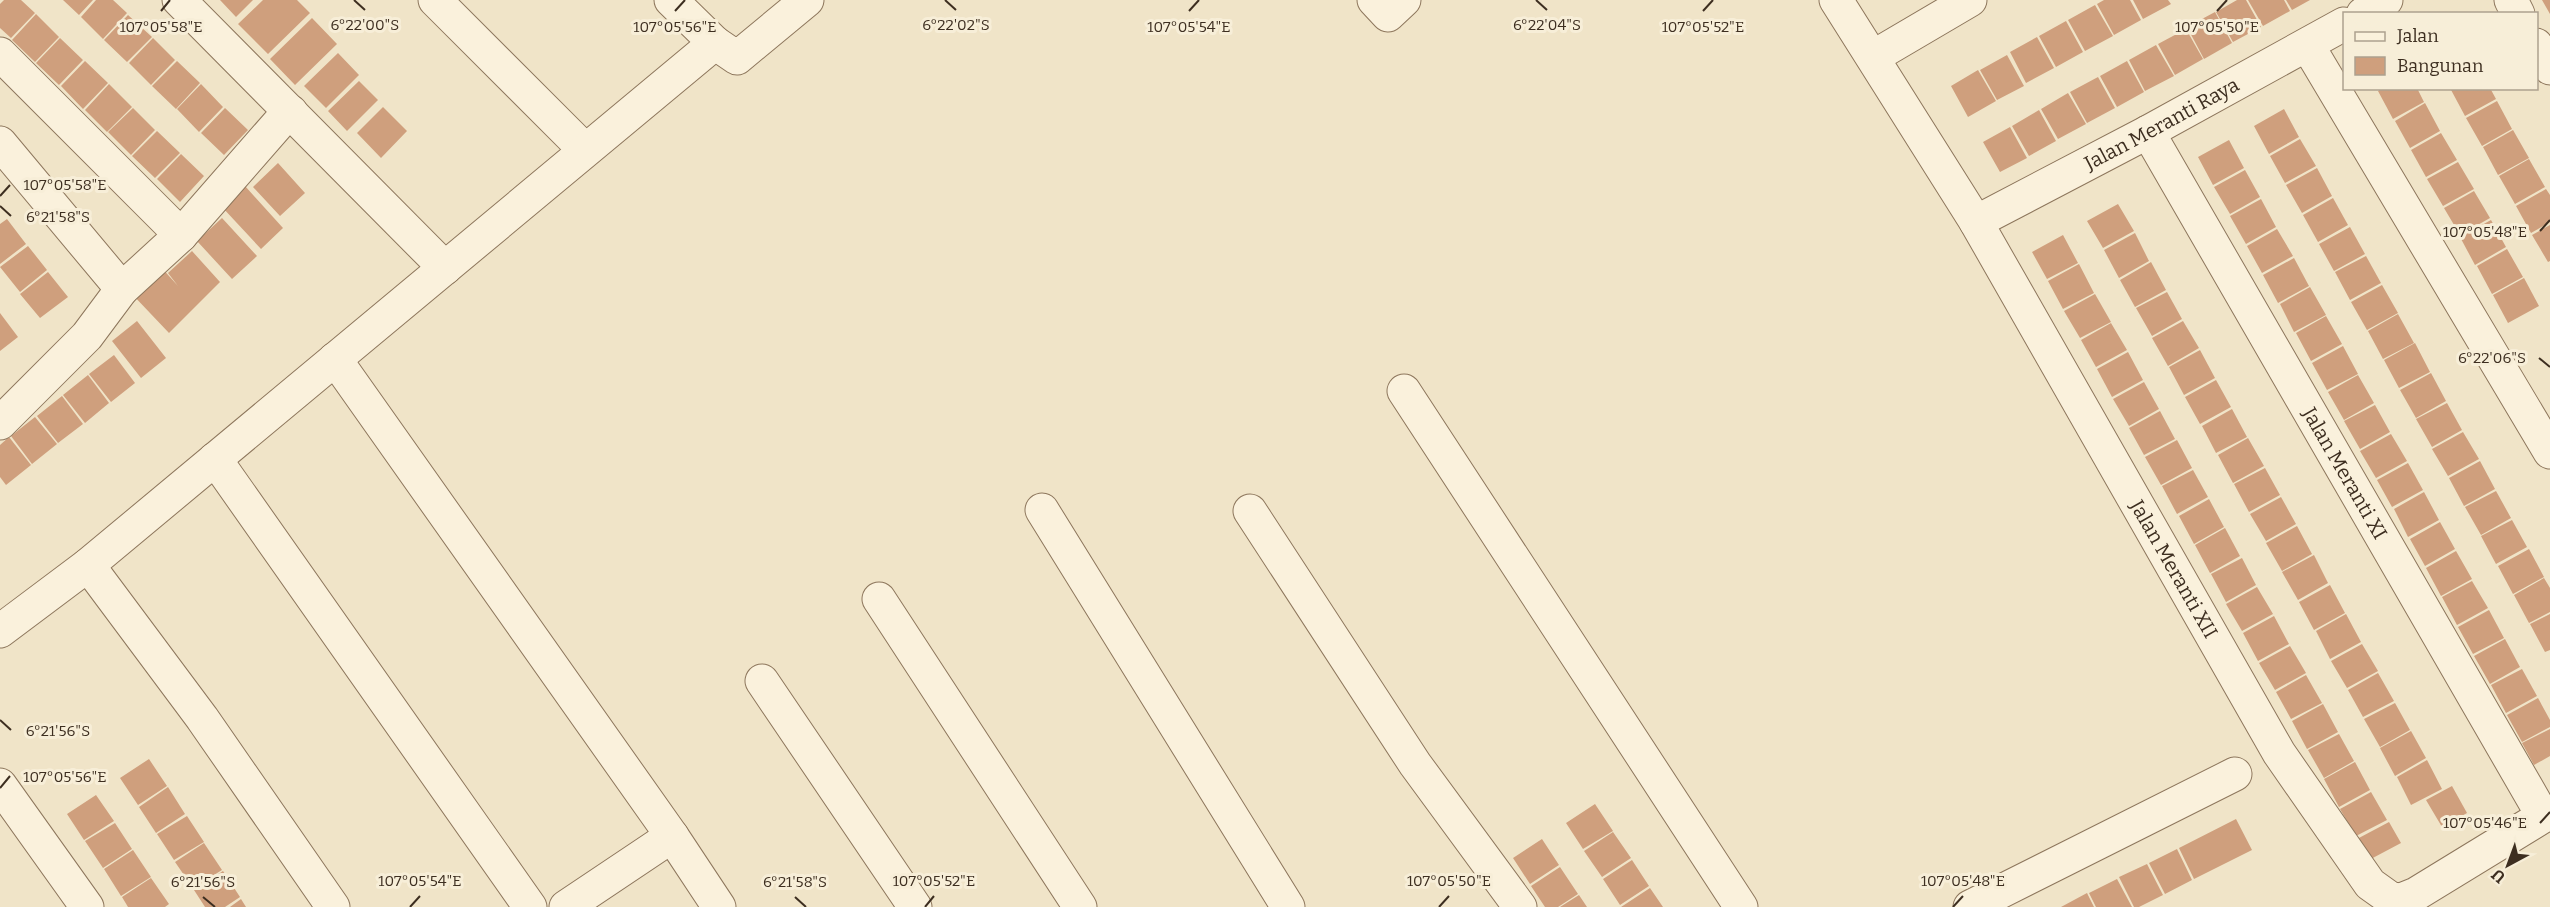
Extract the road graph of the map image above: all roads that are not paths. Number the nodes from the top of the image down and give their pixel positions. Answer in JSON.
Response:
{"nodes":[{"id":1,"x":179,"y":0,"type":"edge"},
{"id":2,"x":435,"y":0,"type":"edge"},
{"id":3,"x":671,"y":0,"type":"edge"},
{"id":4,"x":807,"y":0,"type":"edge"},
{"id":5,"x":1374,"y":0,"type":"edge"},
{"id":6,"x":1404,"y":0,"type":"edge"},
{"id":7,"x":1836,"y":0,"type":"edge"},
{"id":8,"x":1970,"y":0,"type":"edge"},
{"id":9,"x":2386,"y":0,"type":"edge"},
{"id":10,"x":2366,"y":12,"type":"edge"},
{"id":11,"x":2343,"y":25,"type":"edge"},
{"id":12,"x":715,"y":43,"type":"junction"},
{"id":13,"x":2308,"y":45,"type":"junction"},
{"id":14,"x":2538,"y":48,"type":"edge"},
{"id":15,"x":0,"y":54,"type":"edge"},
{"id":16,"x":1873,"y":57,"type":"junction"},
{"id":17,"x":2550,"y":68,"type":"edge"},
{"id":18,"x":291,"y":112,"type":"junction"},
{"id":19,"x":2148,"y":132,"type":"junction"},
{"id":20,"x":0,"y":143,"type":"edge"},
{"id":21,"x":585,"y":150,"type":"junction"},
{"id":22,"x":1976,"y":222,"type":"junction"},
{"id":23,"x":182,"y":235,"type":"junction"},
{"id":24,"x":445,"y":268,"type":"junction"},
{"id":25,"x":122,"y":289,"type":"junction"},
{"id":26,"x":335,"y":359,"type":"junction"},
{"id":27,"x":1404,"y":391,"type":"dead end"},
{"id":28,"x":2,"y":416,"type":"edge"},
{"id":29,"x":2550,"y":452,"type":"edge"},
{"id":30,"x":214,"y":459,"type":"junction"},
{"id":31,"x":1042,"y":510,"type":"dead end"},
{"id":32,"x":1250,"y":511,"type":"dead end"},
{"id":33,"x":88,"y":565,"type":"junction"},
{"id":34,"x":879,"y":598,"type":"dead end"},
{"id":35,"x":0,"y":631,"type":"edge"},
{"id":36,"x":762,"y":681,"type":"dead end"},
{"id":37,"x":2235,"y":774,"type":"dead end"},
{"id":38,"x":0,"y":785,"type":"edge"},
{"id":39,"x":2546,"y":814,"type":"edge"},
{"id":40,"x":672,"y":836,"type":"junction"},
{"id":41,"x":87,"y":907,"type":"edge"},
{"id":42,"x":333,"y":907,"type":"edge"},
{"id":43,"x":530,"y":907,"type":"edge"},
{"id":44,"x":566,"y":907,"type":"edge"},
{"id":45,"x":719,"y":907,"type":"edge"},
{"id":46,"x":915,"y":907,"type":"edge"},
{"id":47,"x":1080,"y":907,"type":"edge"},
{"id":48,"x":1288,"y":907,"type":"edge"},
{"id":49,"x":1520,"y":907,"type":"edge"},
{"id":50,"x":1741,"y":907,"type":"edge"},
{"id":51,"x":1970,"y":907,"type":"edge"}],
"edges":[{"from":1,"to":18,"type":"street"},
{"from":2,"to":21,"type":"street"},
{"from":3,"to":12,"type":"street"},
{"from":4,"to":12,"type":"street"},
{"from":5,"to":6,"type":"street"},
{"from":7,"to":16,"type":"street","name":"Jalan Meranti XII"},
{"from":8,"to":16,"type":"street"},
{"from":9,"to":10,"type":"street"},
{"from":11,"to":13,"type":"street","name":"Jalan Meranti Raya"},
{"from":12,"to":21,"type":"street"},
{"from":13,"to":19,"type":"street","name":"Jalan Meranti Raya"},
{"from":13,"to":29,"type":"street"},
{"from":14,"to":17,"type":"street"},
{"from":15,"to":23,"type":"street"},
{"from":16,"to":22,"type":"street","name":"Jalan Meranti XII"},
{"from":18,"to":23,"type":"street"},
{"from":18,"to":24,"type":"street"},
{"from":19,"to":22,"type":"street","name":"Jalan Meranti Raya"},
{"from":19,"to":39,"type":"street","name":"Jalan Meranti XI"},
{"from":20,"to":25,"type":"street"},
{"from":21,"to":24,"type":"street"},
{"from":22,"to":39,"type":"street","name":"Jalan Meranti XII"},
{"from":23,"to":25,"type":"street"},
{"from":24,"to":26,"type":"street"},
{"from":25,"to":28,"type":"street"},
{"from":26,"to":30,"type":"street"},
{"from":26,"to":40,"type":"street"},
{"from":27,"to":50,"type":"street"},
{"from":30,"to":33,"type":"street"},
{"from":30,"to":43,"type":"street"},
{"from":31,"to":48,"type":"street"},
{"from":32,"to":49,"type":"street"},
{"from":33,"to":35,"type":"street"},
{"from":33,"to":42,"type":"street"},
{"from":34,"to":47,"type":"street"},
{"from":36,"to":46,"type":"street"},
{"from":37,"to":51,"type":"street"},
{"from":38,"to":41,"type":"street"},
{"from":40,"to":44,"type":"street"},
{"from":40,"to":45,"type":"street"}]}
